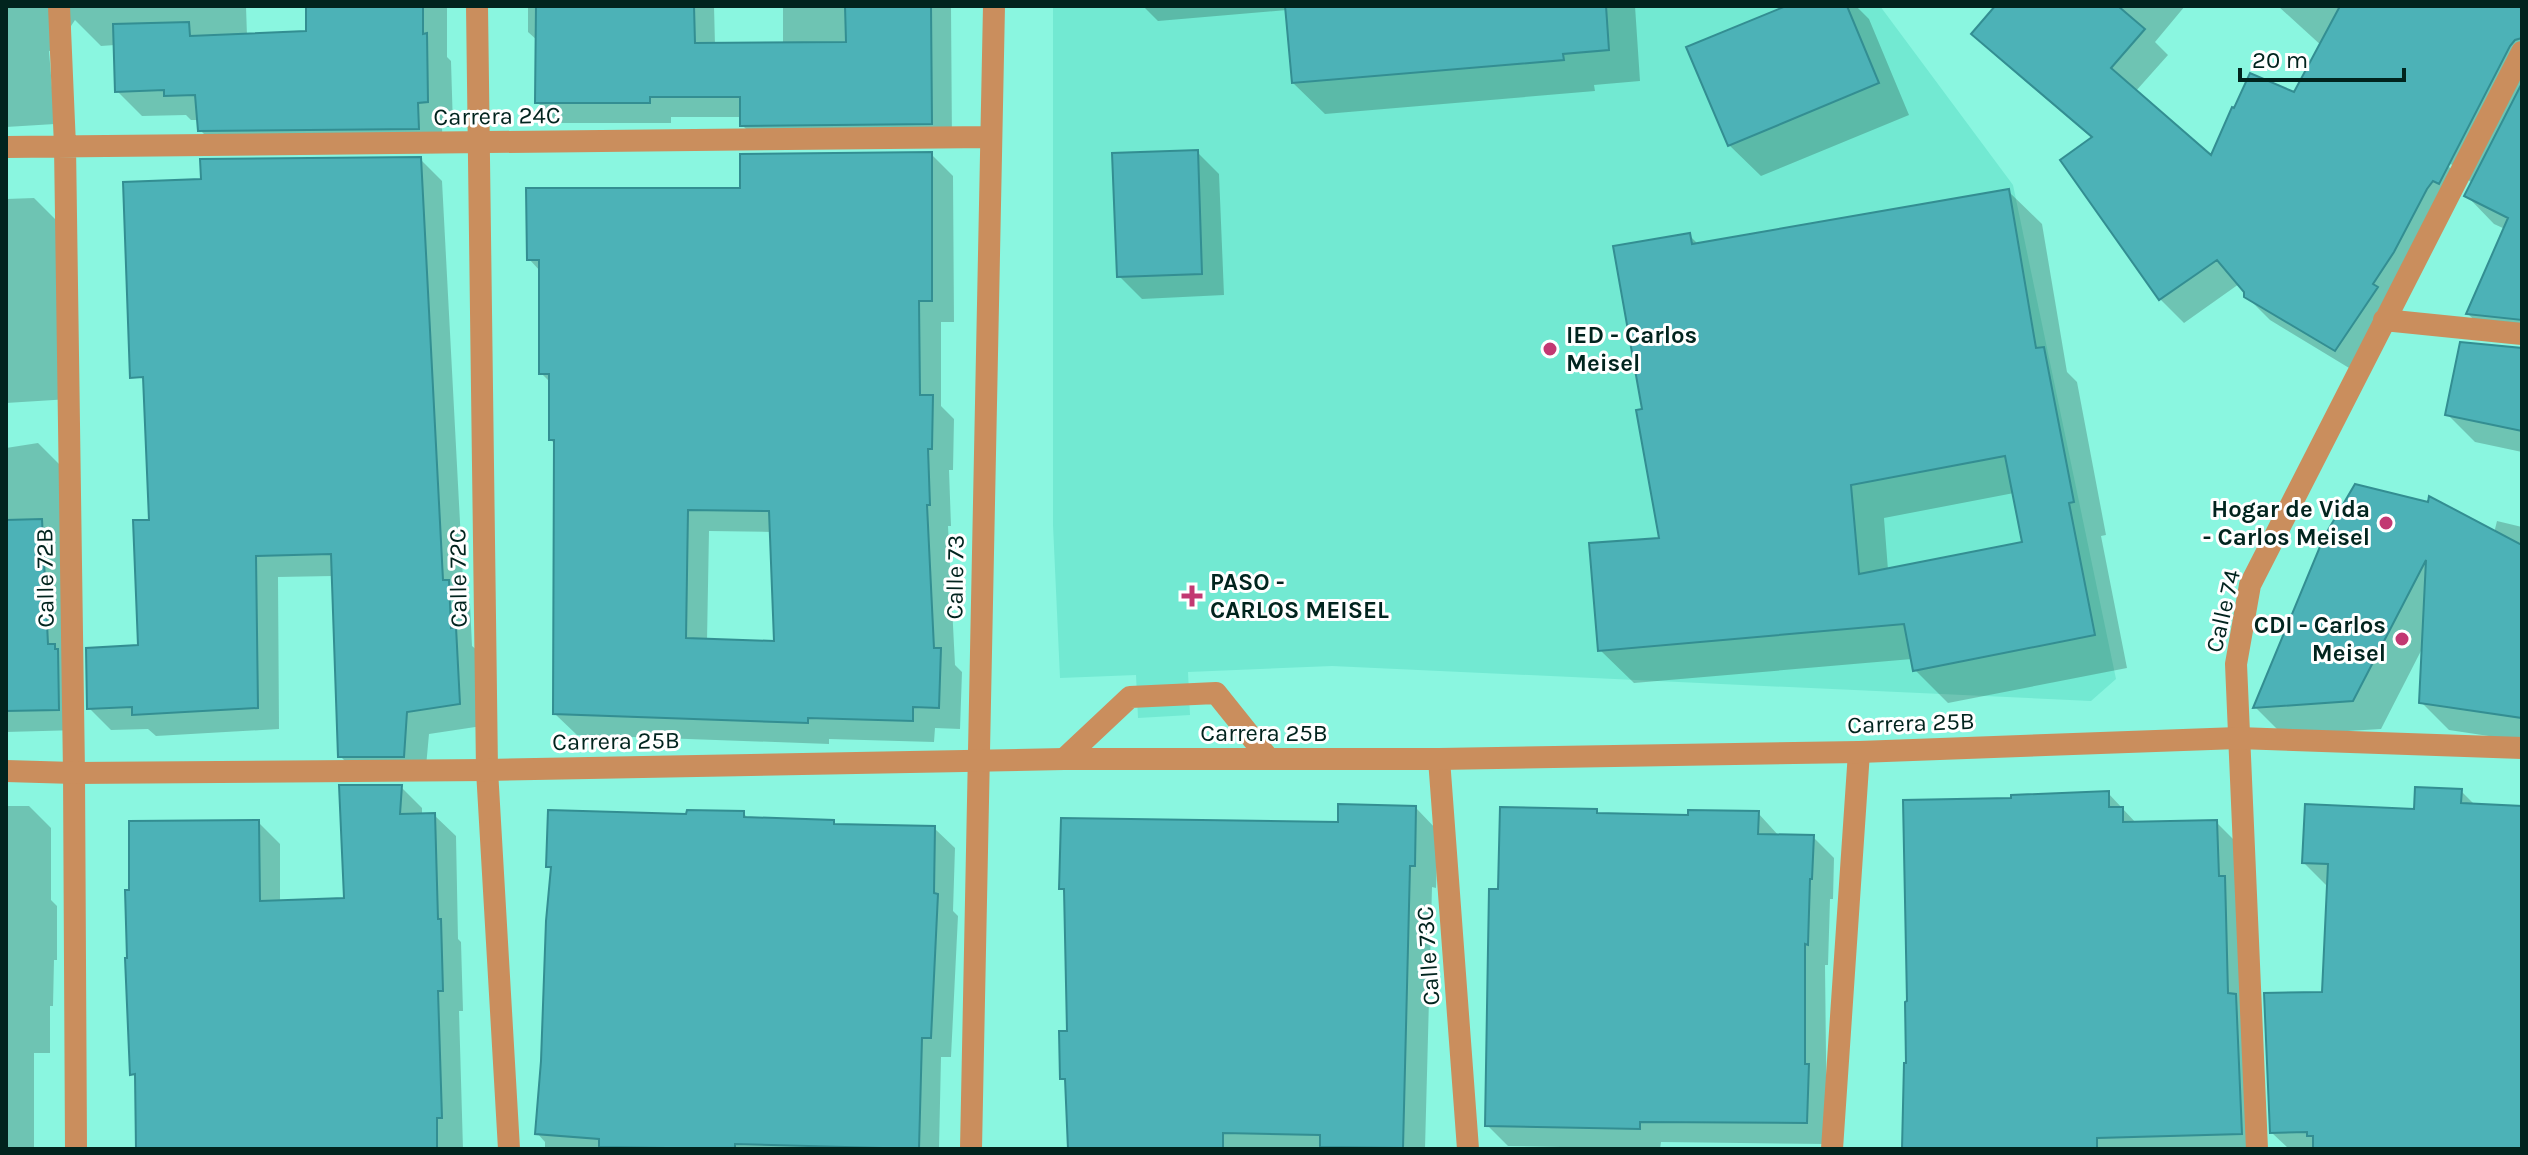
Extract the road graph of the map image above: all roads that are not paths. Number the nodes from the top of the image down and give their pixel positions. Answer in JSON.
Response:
{"nodes":[{"id":1,"x":59,"y":6,"type":"edge"},
{"id":2,"x":477,"y":6,"type":"edge"},
{"id":3,"x":994,"y":6,"type":"edge"},
{"id":4,"x":2522,"y":52,"type":"edge"},
{"id":5,"x":989,"y":137,"type":"junction"},
{"id":6,"x":479,"y":142,"type":"junction"},
{"id":7,"x":65,"y":146,"type":"junction"},
{"id":8,"x":6,"y":147,"type":"edge"},
{"id":9,"x":2384,"y":320,"type":"junction"},
{"id":10,"x":2522,"y":334,"type":"edge"},
{"id":11,"x":2238,"y":738,"type":"junction"},
{"id":12,"x":2522,"y":748,"type":"edge"},
{"id":13,"x":1859,"y":752,"type":"junction"},
{"id":14,"x":1064,"y":759,"type":"junction"},
{"id":15,"x":1269,"y":759,"type":"junction"},
{"id":16,"x":1439,"y":759,"type":"junction"},
{"id":17,"x":978,"y":761,"type":"junction"},
{"id":18,"x":487,"y":770,"type":"junction"},
{"id":19,"x":6,"y":771,"type":"edge"},
{"id":20,"x":74,"y":773,"type":"junction"},
{"id":21,"x":76,"y":1149,"type":"edge"},
{"id":22,"x":509,"y":1149,"type":"edge"},
{"id":23,"x":971,"y":1149,"type":"edge"},
{"id":24,"x":1468,"y":1149,"type":"edge"},
{"id":25,"x":1832,"y":1149,"type":"edge"},
{"id":26,"x":2257,"y":1149,"type":"edge"}],
"edges":[{"from":1,"to":7,"type":"street","name":"Calle 72B"},
{"from":2,"to":6,"type":"street","name":"Calle 72C"},
{"from":3,"to":5,"type":"street","name":"Calle 73"},
{"from":4,"to":9,"type":"street","name":"Calle 74"},
{"from":5,"to":6,"type":"street","name":"Carrera 24C"},
{"from":5,"to":17,"type":"street","name":"Calle 73"},
{"from":6,"to":7,"type":"street","name":"Carrera 24C"},
{"from":6,"to":18,"type":"street","name":"Calle 72C"},
{"from":7,"to":8,"type":"street","name":"Carrera 24C"},
{"from":7,"to":20,"type":"street","name":"Calle 72B"},
{"from":9,"to":10,"type":"street"},
{"from":9,"to":11,"type":"street","name":"Calle 74"},
{"from":11,"to":12,"type":"street","name":"Carrera 25B"},
{"from":11,"to":13,"type":"street","name":"Carrera 25B"},
{"from":11,"to":26,"type":"street","name":"Calle 74"},
{"from":13,"to":16,"type":"street","name":"Carrera 25B"},
{"from":13,"to":25,"type":"street"},
{"from":14,"to":15,"type":"street","name":"Carrera 25B"},
{"from":14,"to":15,"type":"street"},
{"from":14,"to":17,"type":"street","name":"Carrera 25B"},
{"from":15,"to":16,"type":"street","name":"Carrera 25B"},
{"from":16,"to":24,"type":"street","name":"Calle 73C"},
{"from":17,"to":18,"type":"street","name":"Carrera 25B"},
{"from":17,"to":23,"type":"street","name":"Calle 73"},
{"from":18,"to":20,"type":"street","name":"Carrera 25B"},
{"from":18,"to":22,"type":"street","name":"Calle 72C"},
{"from":19,"to":20,"type":"street","name":"Carrera 25B"},
{"from":20,"to":21,"type":"street","name":"Calle 72B"}]}
